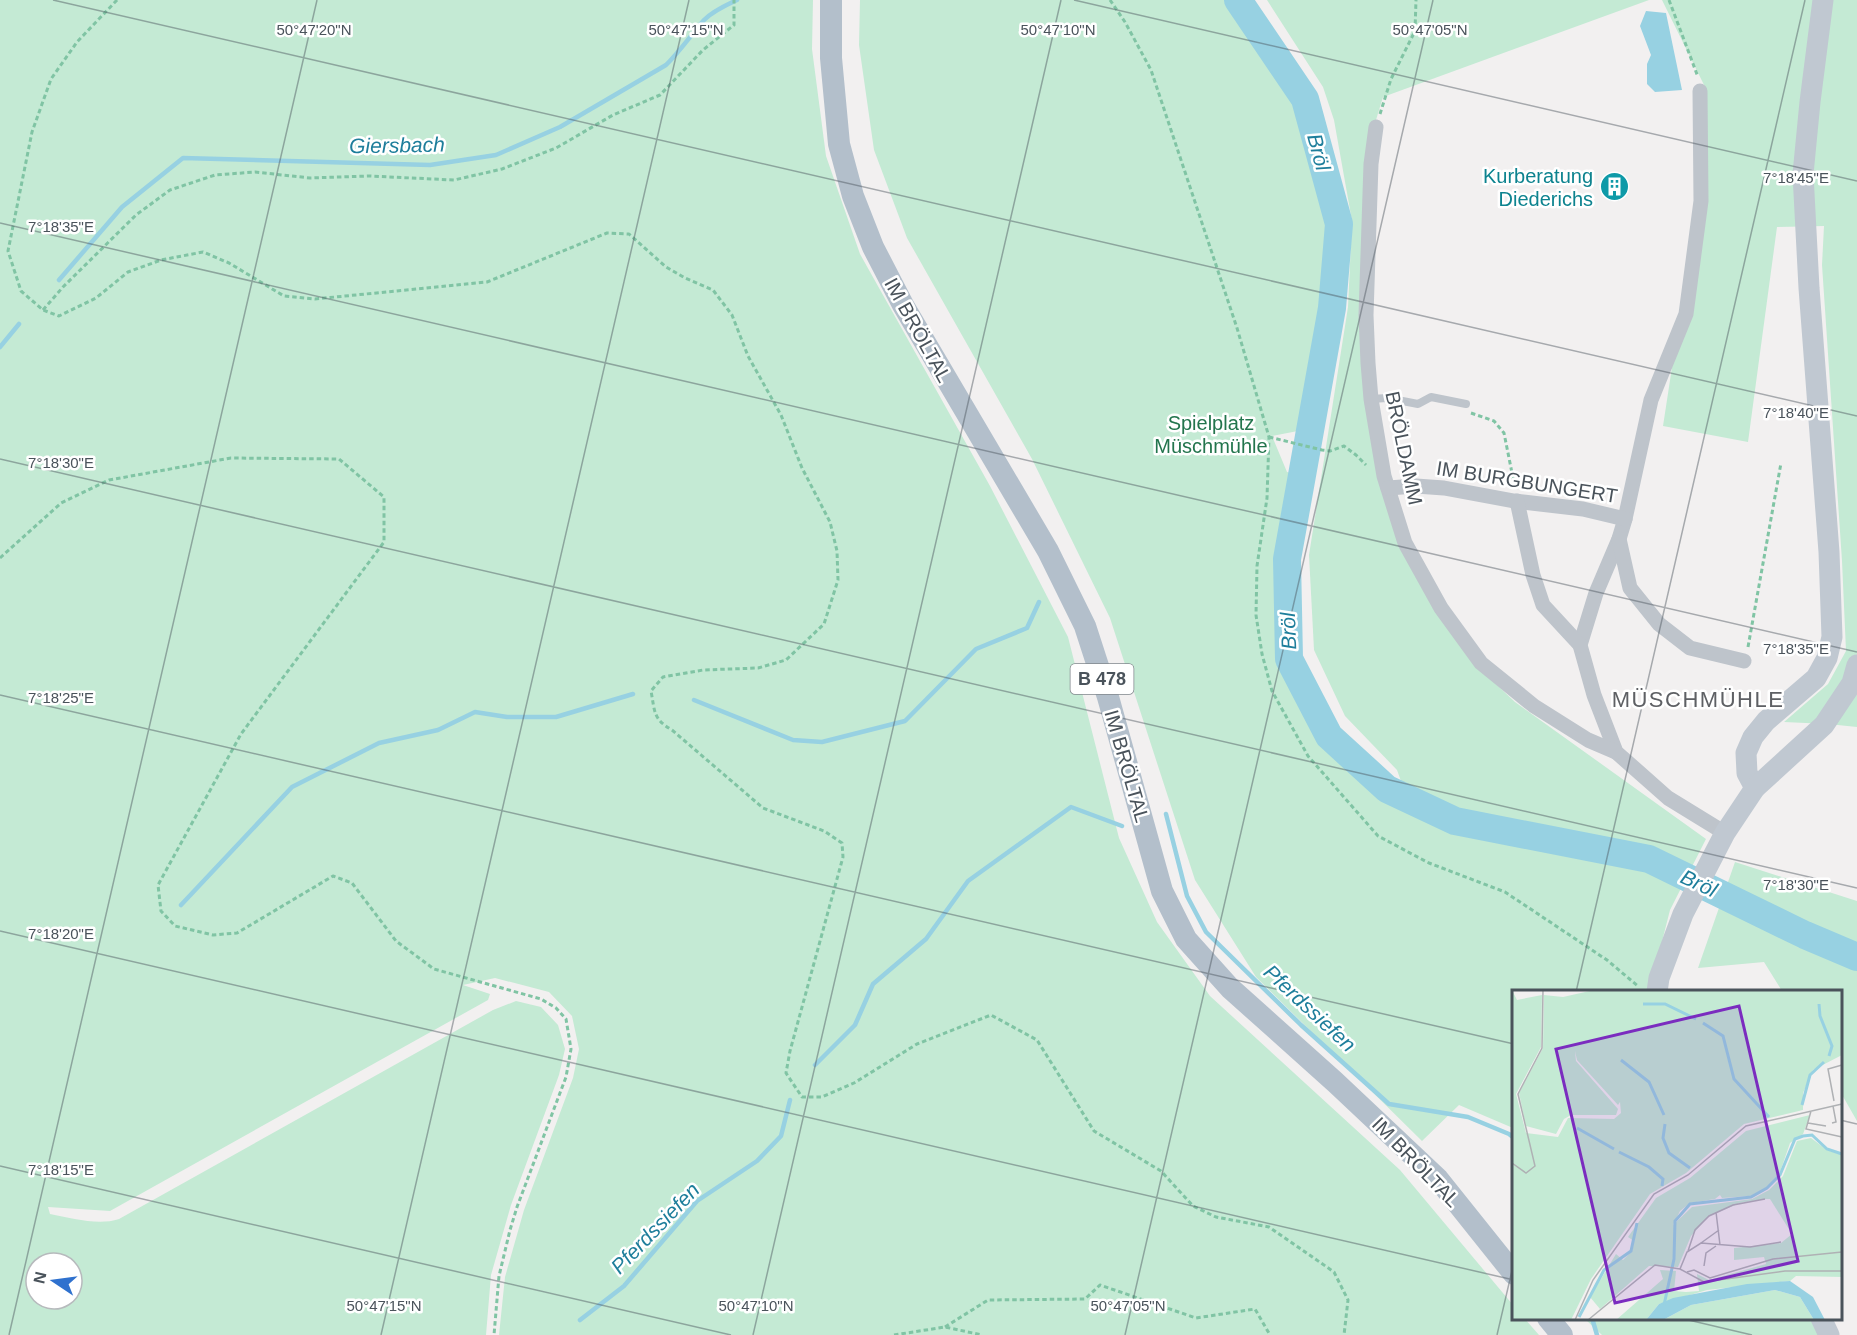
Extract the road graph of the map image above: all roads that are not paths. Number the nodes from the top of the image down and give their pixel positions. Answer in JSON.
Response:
{"nodes":[{"id":1,"x":831,"y":0,"type":"edge"},
{"id":2,"x":1823,"y":0,"type":"edge"},
{"id":3,"x":1700,"y":91,"type":"road end"},
{"id":4,"x":1376,"y":127,"type":"road end"},
{"id":5,"x":1371,"y":399,"type":"junction"},
{"id":6,"x":1466,"y":404,"type":"dead end"},
{"id":7,"x":1386,"y":482,"type":"junction"},
{"id":8,"x":1516,"y":501,"type":"junction"},
{"id":9,"x":1625,"y":519,"type":"junction"},
{"id":10,"x":1619,"y":539,"type":"junction"},
{"id":11,"x":1580,"y":645,"type":"junction"},
{"id":12,"x":1744,"y":661,"type":"road end"},
{"id":13,"x":1857,"y":665,"type":"edge"},
{"id":14,"x":1616,"y":752,"type":"junction"},
{"id":15,"x":1755,"y":788,"type":"junction"},
{"id":16,"x":1721,"y":839,"type":"junction"},
{"id":17,"x":1658,"y":990,"type":"edge"},
{"id":18,"x":1512,"y":1272,"type":"edge"},
{"id":19,"x":1550,"y":1320,"type":"edge"},
{"id":20,"x":1822,"y":1320,"type":"edge"},
{"id":21,"x":1562,"y":1335,"type":"edge"},
{"id":22,"x":1829,"y":1335,"type":"edge"}],
"edges":[{"from":1,"to":18,"type":"main road","name":"IM BRÖLTAL","number":"B 478"},
{"from":2,"to":15,"type":"street"},
{"from":3,"to":9,"type":"street"},
{"from":4,"to":5,"type":"street","name":"BRÖLDAMM"},
{"from":5,"to":6,"type":"lane"},
{"from":5,"to":7,"type":"street","name":"BRÖLDAMM"},
{"from":7,"to":8,"type":"street","name":"IM BURGBUNGERT"},
{"from":7,"to":14,"type":"street","name":"BRÖLDAMM"},
{"from":8,"to":9,"type":"street","name":"IM BURGBUNGERT"},
{"from":8,"to":11,"type":"street"},
{"from":9,"to":10,"type":"street"},
{"from":10,"to":11,"type":"street"},
{"from":10,"to":12,"type":"street"},
{"from":11,"to":14,"type":"street"},
{"from":13,"to":15,"type":"street"},
{"from":14,"to":16,"type":"street"},
{"from":15,"to":16,"type":"street"},
{"from":16,"to":17,"type":"street"},
{"from":19,"to":21,"type":"main road"},
{"from":20,"to":22,"type":"street"}]}
